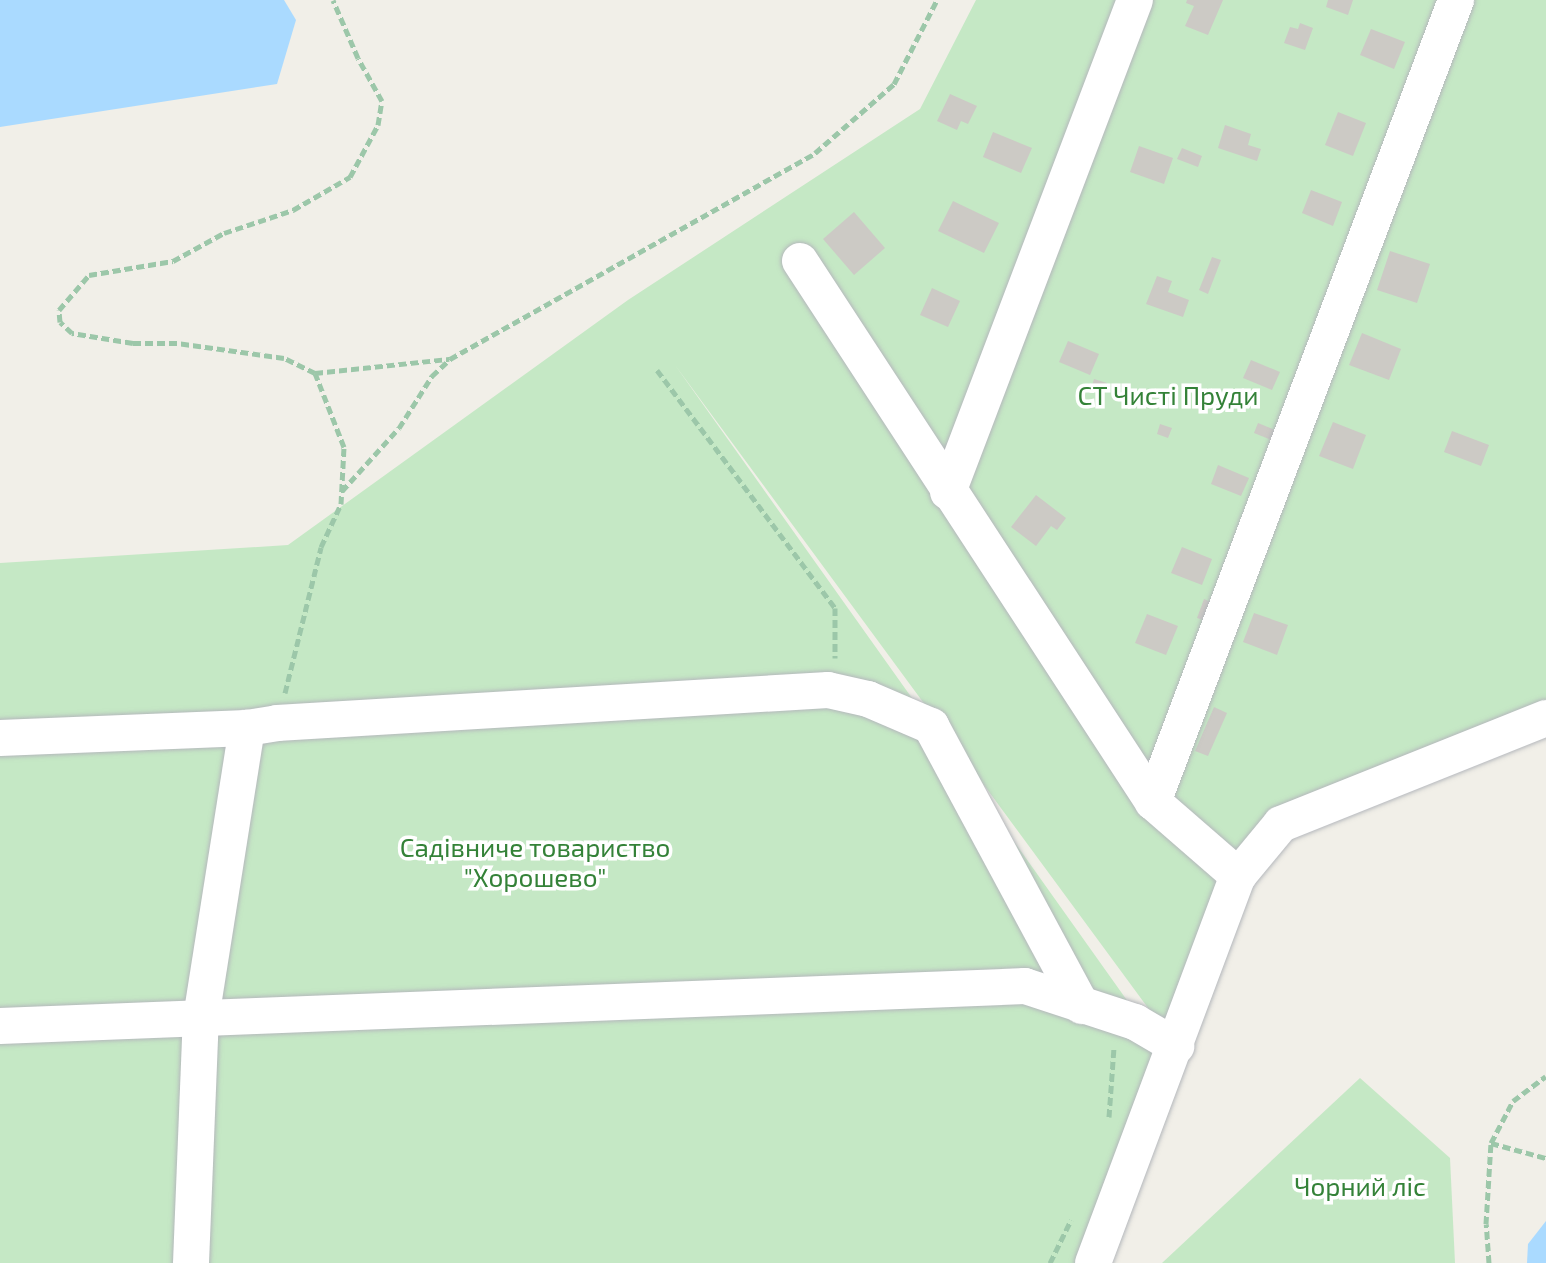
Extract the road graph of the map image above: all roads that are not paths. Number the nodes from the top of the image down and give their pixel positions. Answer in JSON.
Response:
{"nodes":[{"id":1,"x":1135,"y":0,"type":"edge"},
{"id":2,"x":1456,"y":0,"type":"edge"},
{"id":3,"x":800,"y":261,"type":"dead end"},
{"id":4,"x":948,"y":492,"type":"junction"},
{"id":5,"x":1546,"y":718,"type":"edge"},
{"id":6,"x":262,"y":726,"type":"junction"},
{"id":7,"x":0,"y":738,"type":"edge"},
{"id":8,"x":1153,"y":802,"type":"junction"},
{"id":9,"x":1238,"y":876,"type":"junction"},
{"id":10,"x":1082,"y":1006,"type":"junction"},
{"id":11,"x":201,"y":1018,"type":"junction"},
{"id":12,"x":0,"y":1026,"type":"edge"},
{"id":13,"x":1176,"y":1046,"type":"junction"},
{"id":14,"x":191,"y":1263,"type":"edge"},
{"id":15,"x":1093,"y":1263,"type":"edge"}],
"edges":[{"from":1,"to":4,"type":"street"},
{"from":2,"to":8,"type":"street"},
{"from":3,"to":4,"type":"street"},
{"from":4,"to":8,"type":"street"},
{"from":5,"to":9,"type":"street"},
{"from":6,"to":7,"type":"street"},
{"from":6,"to":10,"type":"street"},
{"from":6,"to":11,"type":"street"},
{"from":8,"to":9,"type":"street"},
{"from":9,"to":13,"type":"street"},
{"from":10,"to":11,"type":"street"},
{"from":10,"to":13,"type":"street"},
{"from":11,"to":12,"type":"street"},
{"from":11,"to":14,"type":"street"},
{"from":13,"to":15,"type":"street"}]}
